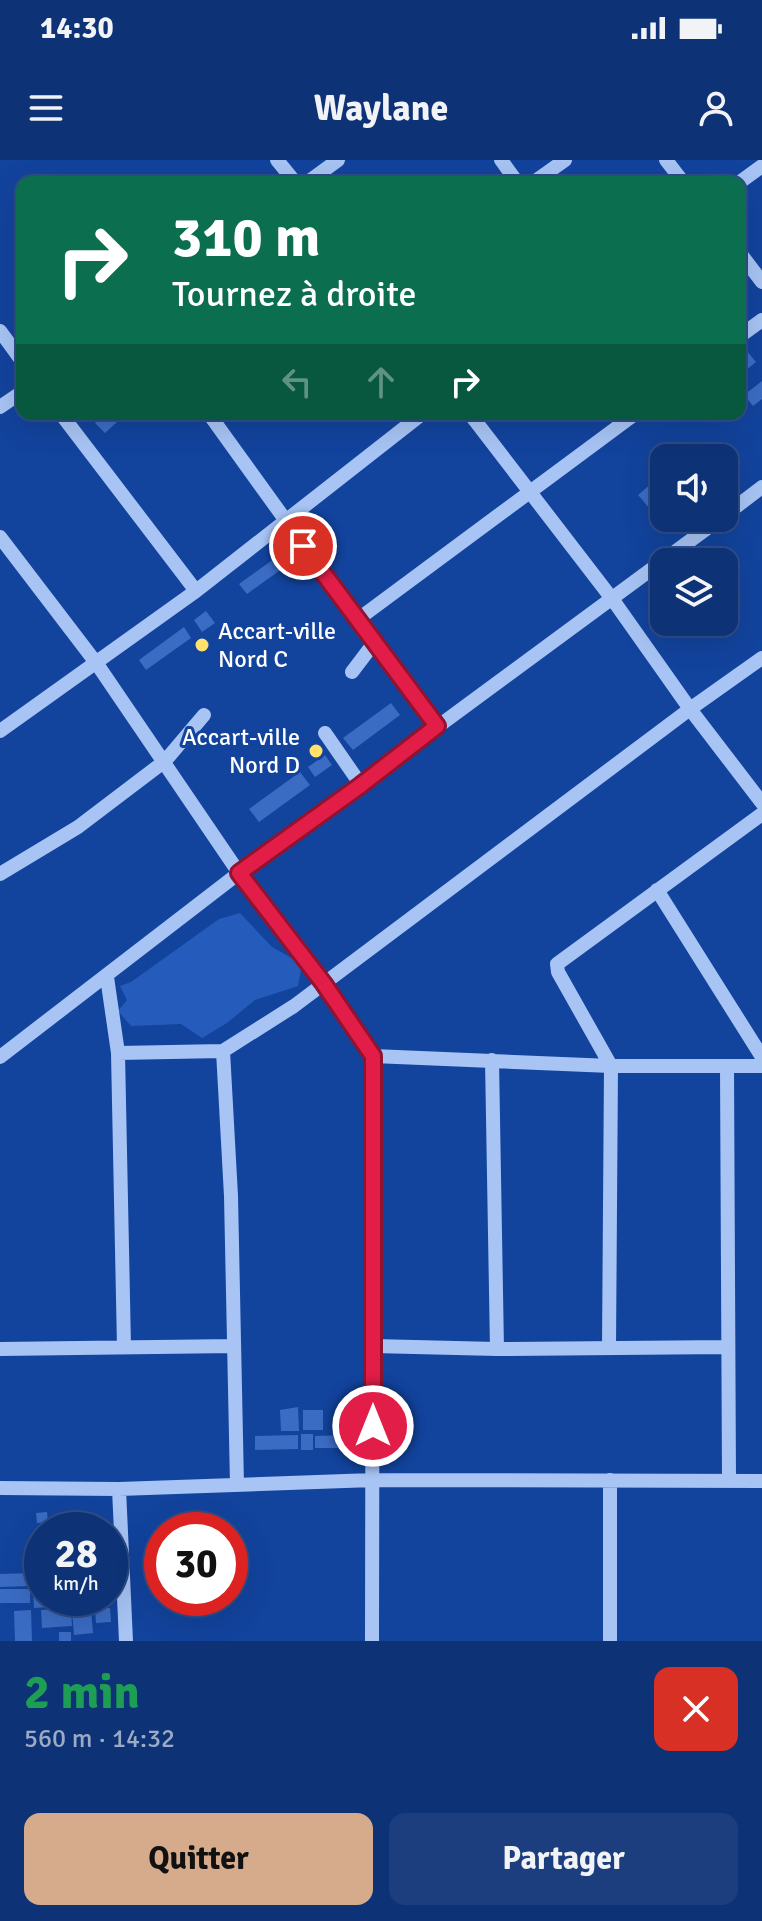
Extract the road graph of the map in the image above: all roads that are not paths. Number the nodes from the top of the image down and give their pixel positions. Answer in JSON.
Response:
{"nodes":[{"id":1,"x":277,"y":160,"type":"edge"},
{"id":2,"x":338,"y":160,"type":"edge"},
{"id":3,"x":565,"y":160,"type":"edge"},
{"id":4,"x":666,"y":160,"type":"edge"},
{"id":5,"x":290,"y":176,"type":"edge"},
{"id":6,"x":316,"y":176,"type":"edge"},
{"id":7,"x":542,"y":176,"type":"edge"},
{"id":8,"x":678,"y":176,"type":"edge"},
{"id":9,"x":746,"y":261,"type":"edge"},
{"id":10,"x":762,"y":282,"type":"edge"},
{"id":11,"x":0,"y":331,"type":"edge"},
{"id":12,"x":16,"y":353,"type":"edge"},
{"id":13,"x":66,"y":420,"type":"edge"},
{"id":14,"x":217,"y":420,"type":"edge"},
{"id":15,"x":414,"y":420,"type":"edge"},
{"id":16,"x":475,"y":420,"type":"edge"},
{"id":17,"x":627,"y":420,"type":"edge"},
{"id":18,"x":762,"y":487,"type":"edge"},
{"id":19,"x":529,"y":492,"type":"junction"},
{"id":20,"x":738,"y":505,"type":"edge"},
{"id":21,"x":285,"y":522,"type":"junction"},
{"id":22,"x":703,"y":532,"type":"edge"},
{"id":23,"x":0,"y":537,"type":"edge"},
{"id":24,"x":196,"y":591,"type":"junction"},
{"id":25,"x":613,"y":600,"type":"junction"},
{"id":26,"x":357,"y":620,"type":"junction"},
{"id":27,"x":374,"y":643,"type":"junction"},
{"id":28,"x":762,"y":658,"type":"edge"},
{"id":29,"x":97,"y":664,"type":"junction"},
{"id":30,"x":352,"y":672,"type":"dead end"},
{"id":31,"x":690,"y":709,"type":"junction"},
{"id":32,"x":204,"y":715,"type":"dead end"},
{"id":33,"x":437,"y":726,"type":"junction"},
{"id":34,"x":0,"y":731,"type":"edge"},
{"id":35,"x":325,"y":733,"type":"dead end"},
{"id":36,"x":165,"y":761,"type":"junction"},
{"id":37,"x":361,"y":785,"type":"junction"},
{"id":38,"x":762,"y":803,"type":"edge"},
{"id":39,"x":762,"y":814,"type":"edge"},
{"id":40,"x":239,"y":873,"type":"junction"},
{"id":41,"x":0,"y":874,"type":"edge"},
{"id":42,"x":657,"y":890,"type":"junction"},
{"id":43,"x":107,"y":977,"type":"junction"},
{"id":44,"x":324,"y":984,"type":"junction"},
{"id":45,"x":223,"y":1051,"type":"junction"},
{"id":46,"x":118,"y":1053,"type":"junction"},
{"id":47,"x":373,"y":1056,"type":"junction"},
{"id":48,"x":0,"y":1057,"type":"edge"},
{"id":49,"x":762,"y":1057,"type":"edge"},
{"id":50,"x":492,"y":1060,"type":"junction"},
{"id":51,"x":611,"y":1066,"type":"junction"},
{"id":52,"x":762,"y":1066,"type":"edge"},
{"id":53,"x":727,"y":1067,"type":"junction"},
{"id":54,"x":234,"y":1346,"type":"junction"},
{"id":55,"x":373,"y":1346,"type":"junction"},
{"id":56,"x":124,"y":1347,"type":"junction"},
{"id":57,"x":727,"y":1347,"type":"junction"},
{"id":58,"x":609,"y":1348,"type":"junction"},
{"id":59,"x":0,"y":1349,"type":"edge"},
{"id":60,"x":497,"y":1349,"type":"junction"},
{"id":61,"x":373,"y":1480,"type":"junction"},
{"id":62,"x":610,"y":1480,"type":"junction"},
{"id":63,"x":729,"y":1481,"type":"junction"},
{"id":64,"x":762,"y":1481,"type":"edge"},
{"id":65,"x":237,"y":1485,"type":"junction"},
{"id":66,"x":0,"y":1488,"type":"edge"},
{"id":67,"x":119,"y":1489,"type":"junction"},
{"id":68,"x":126,"y":1641,"type":"edge"},
{"id":69,"x":372,"y":1641,"type":"edge"},
{"id":70,"x":610,"y":1641,"type":"edge"}],
"edges":[{"from":1,"to":5,"type":"street"},
{"from":2,"to":6,"type":"street"},
{"from":3,"to":7,"type":"street"},
{"from":4,"to":8,"type":"street"},
{"from":9,"to":10,"type":"street"},
{"from":11,"to":12,"type":"street"},
{"from":13,"to":24,"type":"street"},
{"from":14,"to":21,"type":"street"},
{"from":15,"to":21,"type":"street"},
{"from":16,"to":19,"type":"street"},
{"from":17,"to":19,"type":"street"},
{"from":18,"to":20,"type":"street"},
{"from":19,"to":25,"type":"street"},
{"from":19,"to":26,"type":"street"},
{"from":21,"to":24,"type":"street"},
{"from":21,"to":26,"type":"street"},
{"from":22,"to":25,"type":"street"},
{"from":23,"to":29,"type":"street"},
{"from":24,"to":29,"type":"street"},
{"from":25,"to":31,"type":"street"},
{"from":25,"to":33,"type":"street"},
{"from":26,"to":27,"type":"street"},
{"from":27,"to":30,"type":"street"},
{"from":27,"to":33,"type":"street"},
{"from":28,"to":31,"type":"street"},
{"from":29,"to":34,"type":"street"},
{"from":29,"to":36,"type":"street"},
{"from":31,"to":38,"type":"street"},
{"from":31,"to":44,"type":"street"},
{"from":32,"to":36,"type":"street"},
{"from":33,"to":37,"type":"street"},
{"from":35,"to":37,"type":"street"},
{"from":36,"to":40,"type":"street"},
{"from":36,"to":41,"type":"street"},
{"from":37,"to":40,"type":"street"},
{"from":39,"to":42,"type":"street"},
{"from":40,"to":43,"type":"street"},
{"from":40,"to":44,"type":"street"},
{"from":42,"to":49,"type":"street"},
{"from":42,"to":51,"type":"street"},
{"from":43,"to":46,"type":"street"},
{"from":43,"to":48,"type":"street"},
{"from":44,"to":45,"type":"street"},
{"from":44,"to":47,"type":"street"},
{"from":45,"to":46,"type":"street"},
{"from":45,"to":54,"type":"street"},
{"from":46,"to":56,"type":"street"},
{"from":47,"to":50,"type":"street"},
{"from":47,"to":55,"type":"street"},
{"from":50,"to":51,"type":"street"},
{"from":50,"to":60,"type":"street"},
{"from":51,"to":53,"type":"street"},
{"from":51,"to":58,"type":"street"},
{"from":52,"to":53,"type":"street"},
{"from":53,"to":57,"type":"street"},
{"from":54,"to":56,"type":"street"},
{"from":54,"to":65,"type":"street"},
{"from":55,"to":60,"type":"street"},
{"from":55,"to":61,"type":"street"},
{"from":56,"to":59,"type":"street"},
{"from":57,"to":58,"type":"street"},
{"from":57,"to":63,"type":"street"},
{"from":58,"to":60,"type":"street"},
{"from":61,"to":62,"type":"street"},
{"from":61,"to":65,"type":"street"},
{"from":61,"to":69,"type":"street"},
{"from":62,"to":63,"type":"street"},
{"from":62,"to":70,"type":"street"},
{"from":63,"to":64,"type":"street"},
{"from":65,"to":67,"type":"street"},
{"from":66,"to":67,"type":"street"},
{"from":67,"to":68,"type":"street"}]}
